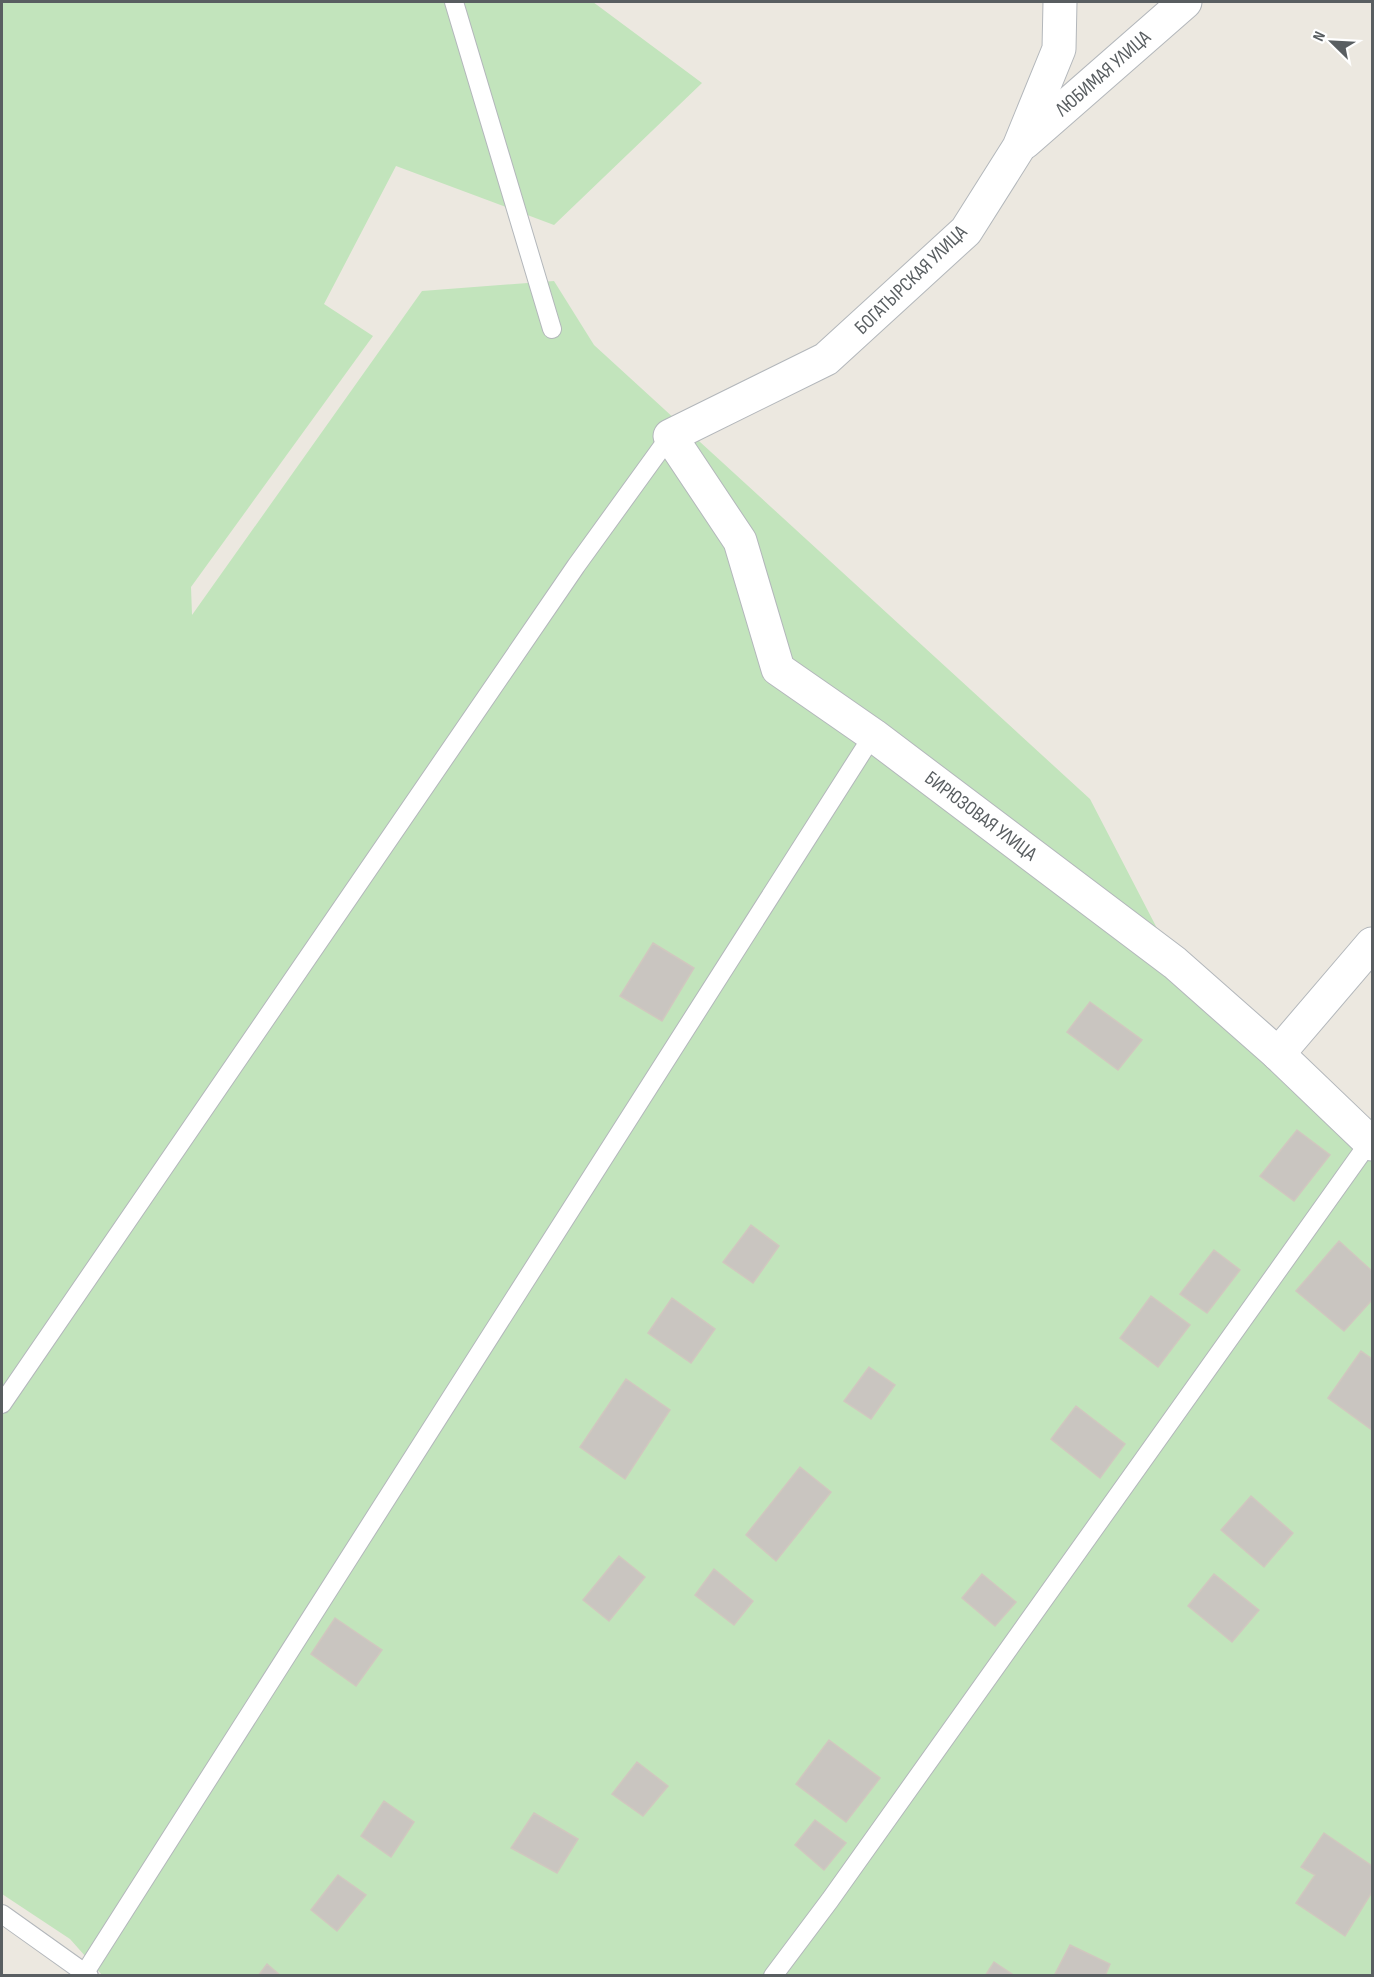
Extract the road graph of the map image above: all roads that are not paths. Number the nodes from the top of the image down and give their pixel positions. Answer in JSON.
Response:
{"nodes":[{"id":1,"x":454,"y":2,"type":"edge"},
{"id":2,"x":1060,"y":2,"type":"edge"},
{"id":3,"x":1185,"y":2,"type":"edge"},
{"id":4,"x":1019,"y":147,"type":"junction"},
{"id":5,"x":552,"y":329,"type":"dead end"},
{"id":6,"x":670,"y":436,"type":"junction"},
{"id":7,"x":873,"y":735,"type":"junction"},
{"id":8,"x":1372,"y":944,"type":"edge"},
{"id":9,"x":1278,"y":1054,"type":"junction"},
{"id":10,"x":1371,"y":1143,"type":"edge"},
{"id":11,"x":2,"y":1404,"type":"edge"},
{"id":12,"x":2,"y":1914,"type":"edge"},
{"id":13,"x":88,"y":1973,"type":"edge"},
{"id":14,"x":773,"y":1976,"type":"edge"}],
"edges":[{"from":1,"to":5,"type":"lane"},
{"from":2,"to":4,"type":"street","name":"БОГАТЫРСКАЯ УЛИЦА"},
{"from":3,"to":4,"type":"street","name":"ЛЮБИМАЯ УЛИЦА"},
{"from":4,"to":6,"type":"street","name":"БОГАТЫРСКАЯ УЛИЦА"},
{"from":6,"to":7,"type":"street","name":"БИРЮЗОВАЯ УЛИЦА"},
{"from":6,"to":11,"type":"lane"},
{"from":7,"to":9,"type":"street","name":"БИРЮЗОВАЯ УЛИЦА"},
{"from":7,"to":13,"type":"lane"},
{"from":8,"to":9,"type":"street"},
{"from":9,"to":10,"type":"street","name":"БИРЮЗОВАЯ УЛИЦА"},
{"from":10,"to":14,"type":"lane"},
{"from":12,"to":13,"type":"lane"}]}
